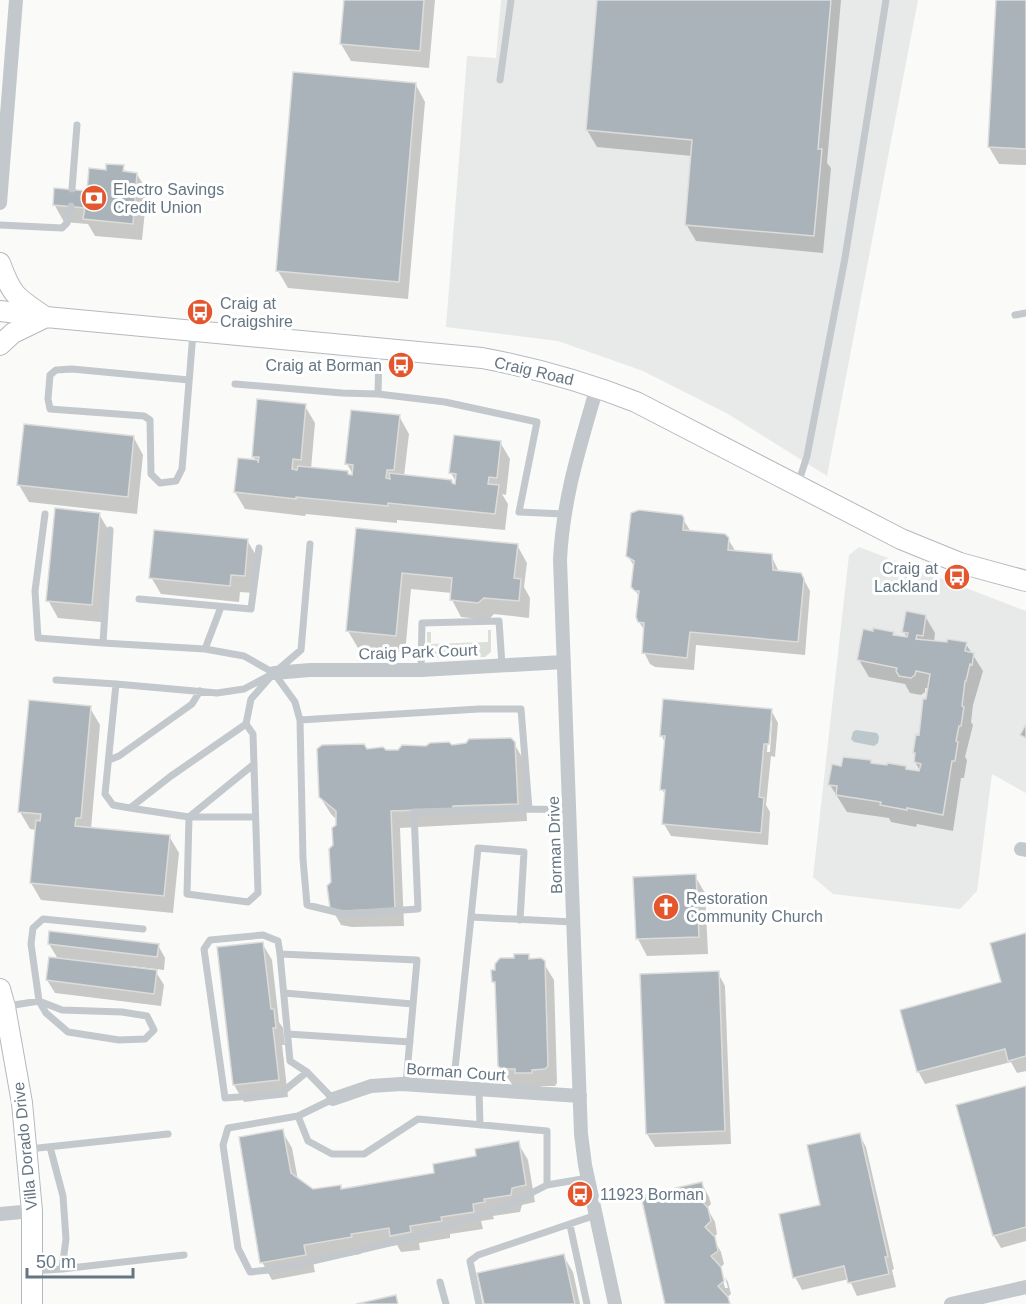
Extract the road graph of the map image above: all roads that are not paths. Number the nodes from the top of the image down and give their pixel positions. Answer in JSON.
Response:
{"nodes":[{"id":1,"x":16,"y":0,"type":"edge"},
{"id":2,"x":511,"y":0,"type":"edge"},
{"id":3,"x":886,"y":0,"type":"edge"},
{"id":4,"x":500,"y":80,"type":"dead end"},
{"id":5,"x":4,"y":91,"type":"edge"},
{"id":6,"x":77,"y":125,"type":"dead end"},
{"id":7,"x":72,"y":189,"type":"dead end"},
{"id":8,"x":0,"y":203,"type":"edge"},
{"id":9,"x":71,"y":207,"type":"dead end"},
{"id":10,"x":0,"y":225,"type":"edge"},
{"id":11,"x":0,"y":262,"type":"edge"},
{"id":12,"x":0,"y":311,"type":"edge"},
{"id":13,"x":1026,"y":313,"type":"edge"},
{"id":14,"x":1015,"y":315,"type":"dead end"},
{"id":15,"x":46,"y":317,"type":"junction"},
{"id":16,"x":193,"y":330,"type":"junction"},
{"id":17,"x":0,"y":345,"type":"edge"},
{"id":18,"x":379,"y":348,"type":"junction"},
{"id":19,"x":189,"y":380,"type":"junction"},
{"id":20,"x":235,"y":384,"type":"dead end"},
{"id":21,"x":597,"y":387,"type":"junction"},
{"id":22,"x":378,"y":394,"type":"junction"},
{"id":23,"x":797,"y":486,"type":"junction"},
{"id":24,"x":45,"y":514,"type":"dead end"},
{"id":25,"x":564,"y":514,"type":"junction"},
{"id":26,"x":110,"y":530,"type":"dead end"},
{"id":27,"x":310,"y":544,"type":"dead end"},
{"id":28,"x":259,"y":548,"type":"dead end"},
{"id":29,"x":1026,"y":581,"type":"edge"},
{"id":30,"x":139,"y":599,"type":"dead end"},
{"id":31,"x":221,"y":607,"type":"junction"},
{"id":32,"x":103,"y":643,"type":"junction"},
{"id":33,"x":205,"y":649,"type":"junction"},
{"id":34,"x":564,"y":662,"type":"junction"},
{"id":35,"x":502,"y":665,"type":"junction"},
{"id":36,"x":421,"y":670,"type":"junction"},
{"id":37,"x":274,"y":673,"type":"junction"},
{"id":38,"x":56,"y":680,"type":"dead end"},
{"id":39,"x":116,"y":684,"type":"junction"},
{"id":40,"x":201,"y":692,"type":"junction"},
{"id":41,"x":300,"y":720,"type":"junction"},
{"id":42,"x":246,"y":724,"type":"junction"},
{"id":43,"x":109,"y":760,"type":"junction"},
{"id":44,"x":254,"y":764,"type":"junction"},
{"id":45,"x":130,"y":808,"type":"junction"},
{"id":46,"x":529,"y":809,"type":"junction"},
{"id":47,"x":570,"y":810,"type":"junction"},
{"id":48,"x":189,"y":817,"type":"junction"},
{"id":49,"x":255,"y":817,"type":"junction"},
{"id":50,"x":471,"y":917,"type":"junction"},
{"id":51,"x":520,"y":920,"type":"junction"},
{"id":52,"x":573,"y":922,"type":"junction"},
{"id":53,"x":143,"y":929,"type":"dead end"},
{"id":54,"x":280,"y":954,"type":"junction"},
{"id":55,"x":284,"y":993,"type":"junction"},
{"id":56,"x":2,"y":996,"type":"edge"},
{"id":57,"x":39,"y":1001,"type":"junction"},
{"id":58,"x":413,"y":1004,"type":"junction"},
{"id":59,"x":288,"y":1034,"type":"junction"},
{"id":60,"x":410,"y":1042,"type":"junction"},
{"id":61,"x":308,"y":1072,"type":"junction"},
{"id":62,"x":406,"y":1084,"type":"junction"},
{"id":63,"x":453,"y":1088,"type":"junction"},
{"id":64,"x":479,"y":1090,"type":"junction"},
{"id":65,"x":579,"y":1096,"type":"junction"},
{"id":66,"x":333,"y":1099,"type":"junction"},
{"id":67,"x":297,"y":1116,"type":"junction"},
{"id":68,"x":480,"y":1125,"type":"junction"},
{"id":69,"x":168,"y":1134,"type":"dead end"},
{"id":70,"x":50,"y":1147,"type":"junction"},
{"id":71,"x":27,"y":1150,"type":"junction"},
{"id":72,"x":588,"y":1178,"type":"junction"},
{"id":73,"x":547,"y":1185,"type":"junction"},
{"id":74,"x":32,"y":1211,"type":"junction"},
{"id":75,"x":0,"y":1214,"type":"edge"},
{"id":76,"x":596,"y":1215,"type":"junction"},
{"id":77,"x":570,"y":1225,"type":"junction"},
{"id":78,"x":184,"y":1255,"type":"dead end"},
{"id":79,"x":62,"y":1269,"type":"junction"},
{"id":80,"x":32,"y":1271,"type":"junction"},
{"id":81,"x":440,"y":1282,"type":"dead end"},
{"id":82,"x":1026,"y":1287,"type":"edge"},
{"id":83,"x":32,"y":1304,"type":"edge"},
{"id":84,"x":446,"y":1304,"type":"edge"},
{"id":85,"x":479,"y":1304,"type":"edge"},
{"id":86,"x":587,"y":1304,"type":"edge"},
{"id":87,"x":615,"y":1304,"type":"edge"},
{"id":88,"x":951,"y":1304,"type":"edge"}],
"edges":[{"from":1,"to":5,"type":"street"},
{"from":2,"to":4,"type":"lane"},
{"from":3,"to":23,"type":"lane"},
{"from":5,"to":8,"type":"street"},
{"from":6,"to":7,"type":"lane"},
{"from":9,"to":10,"type":"lane"},
{"from":11,"to":15,"type":"main road"},
{"from":12,"to":15,"type":"main road","name":"Craig Road"},
{"from":13,"to":14,"type":"lane"},
{"from":15,"to":16,"type":"main road","name":"Craig Road"},
{"from":15,"to":17,"type":"main road"},
{"from":16,"to":18,"type":"main road","name":"Craig Road"},
{"from":16,"to":19,"type":"lane"},
{"from":18,"to":21,"type":"main road","name":"Craig Road"},
{"from":18,"to":22,"type":"lane"},
{"from":19,"to":19,"type":"lane"},
{"from":20,"to":22,"type":"lane"},
{"from":21,"to":23,"type":"main road","name":"Craig Road"},
{"from":21,"to":25,"type":"street","name":"Borman Drive"},
{"from":22,"to":25,"type":"lane"},
{"from":23,"to":29,"type":"main road","name":"Craig Road"},
{"from":24,"to":32,"type":"lane"},
{"from":25,"to":34,"type":"street","name":"Borman Drive"},
{"from":26,"to":32,"type":"lane"},
{"from":27,"to":37,"type":"lane"},
{"from":28,"to":31,"type":"lane"},
{"from":30,"to":31,"type":"lane"},
{"from":31,"to":33,"type":"lane"},
{"from":32,"to":33,"type":"lane"},
{"from":33,"to":37,"type":"lane"},
{"from":34,"to":35,"type":"street","name":"Craig Park Court"},
{"from":34,"to":47,"type":"street","name":"Borman Drive"},
{"from":35,"to":36,"type":"street","name":"Craig Park Court"},
{"from":35,"to":36,"type":"lane"},
{"from":36,"to":37,"type":"street","name":"Craig Park Court"},
{"from":37,"to":40,"type":"lane"},
{"from":37,"to":41,"type":"lane"},
{"from":37,"to":42,"type":"lane"},
{"from":38,"to":39,"type":"lane"},
{"from":39,"to":40,"type":"lane"},
{"from":39,"to":43,"type":"lane"},
{"from":40,"to":43,"type":"lane"},
{"from":41,"to":46,"type":"lane"},
{"from":41,"to":46,"type":"lane"},
{"from":42,"to":44,"type":"lane"},
{"from":42,"to":45,"type":"lane"},
{"from":43,"to":45,"type":"lane"},
{"from":44,"to":48,"type":"lane"},
{"from":44,"to":49,"type":"lane"},
{"from":45,"to":48,"type":"lane"},
{"from":46,"to":47,"type":"lane"},
{"from":47,"to":52,"type":"street","name":"Borman Drive"},
{"from":48,"to":49,"type":"lane"},
{"from":48,"to":49,"type":"lane"},
{"from":50,"to":51,"type":"lane"},
{"from":50,"to":51,"type":"lane"},
{"from":50,"to":63,"type":"lane"},
{"from":51,"to":52,"type":"lane"},
{"from":52,"to":65,"type":"street","name":"Borman Drive"},
{"from":53,"to":57,"type":"lane"},
{"from":54,"to":55,"type":"lane"},
{"from":54,"to":58,"type":"lane"},
{"from":54,"to":61,"type":"lane"},
{"from":55,"to":58,"type":"lane"},
{"from":55,"to":59,"type":"lane"},
{"from":56,"to":57,"type":"lane"},
{"from":56,"to":71,"type":"main road","name":"Villa Dorado Drive"},
{"from":57,"to":57,"type":"lane"},
{"from":58,"to":60,"type":"lane"},
{"from":59,"to":60,"type":"lane"},
{"from":59,"to":61,"type":"lane"},
{"from":60,"to":62,"type":"lane"},
{"from":61,"to":66,"type":"lane"},
{"from":62,"to":63,"type":"street","name":"Borman Court"},
{"from":62,"to":66,"type":"street","name":"Borman Court"},
{"from":63,"to":64,"type":"street","name":"Borman Court"},
{"from":64,"to":65,"type":"street","name":"Borman Court"},
{"from":64,"to":68,"type":"lane"},
{"from":65,"to":72,"type":"street","name":"Borman Drive"},
{"from":66,"to":67,"type":"lane"},
{"from":67,"to":68,"type":"lane"},
{"from":67,"to":73,"type":"lane"},
{"from":68,"to":73,"type":"lane"},
{"from":69,"to":70,"type":"lane"},
{"from":70,"to":71,"type":"lane"},
{"from":70,"to":79,"type":"lane"},
{"from":71,"to":74,"type":"main road","name":"Villa Dorado Drive"},
{"from":72,"to":73,"type":"lane"},
{"from":72,"to":76,"type":"street","name":"Borman Drive"},
{"from":74,"to":75,"type":"street"},
{"from":74,"to":80,"type":"main road","name":"Villa Dorado Drive"},
{"from":76,"to":77,"type":"lane"},
{"from":76,"to":87,"type":"street","name":"Borman Drive"},
{"from":77,"to":85,"type":"lane"},
{"from":77,"to":86,"type":"lane"},
{"from":78,"to":79,"type":"lane"},
{"from":79,"to":80,"type":"lane"},
{"from":80,"to":83,"type":"main road","name":"Villa Dorado Drive"},
{"from":81,"to":84,"type":"lane"},
{"from":82,"to":88,"type":"street"}]}
